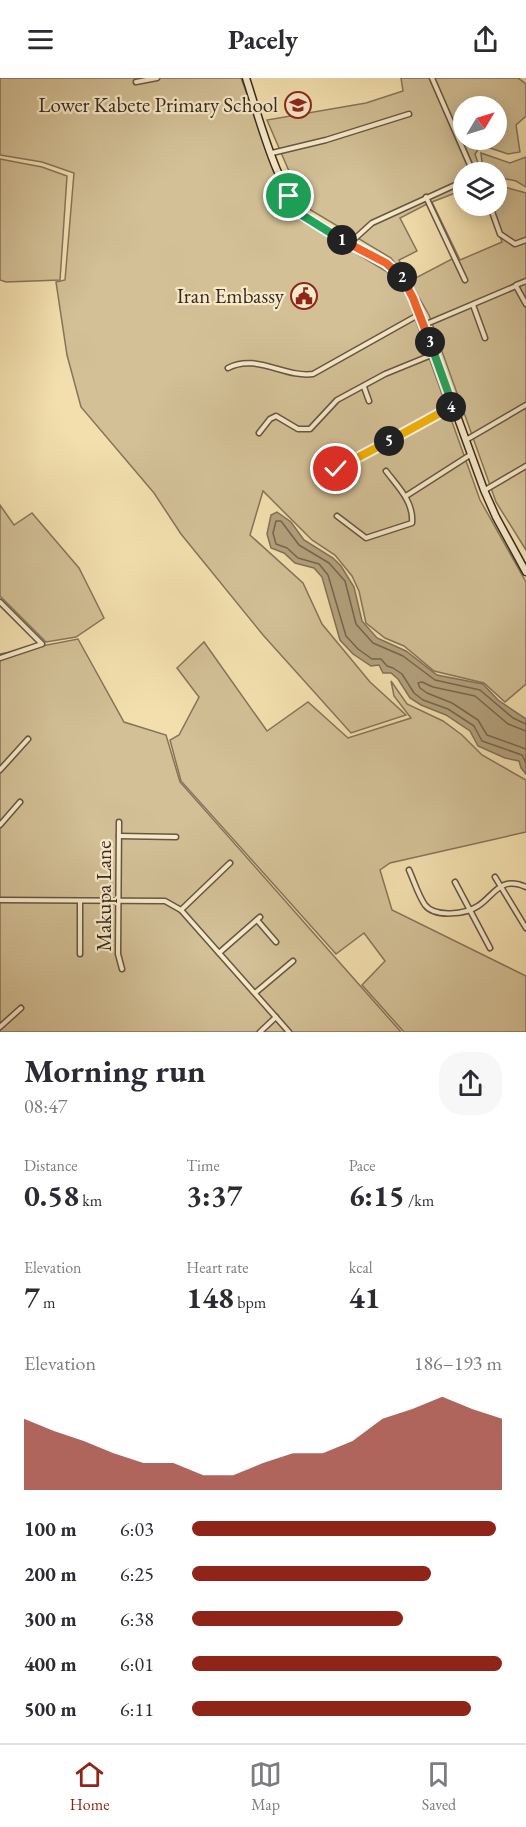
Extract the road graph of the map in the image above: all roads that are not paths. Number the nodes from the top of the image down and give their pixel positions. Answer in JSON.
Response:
{"nodes":[{"id":1,"x":157,"y":78,"type":"edge"},
{"id":2,"x":246,"y":78,"type":"edge"},
{"id":3,"x":432,"y":78,"type":"edge"},
{"id":4,"x":136,"y":82,"type":"dead end"},
{"id":5,"x":409,"y":114,"type":"dead end"},
{"id":6,"x":272,"y":153,"type":"junction"},
{"id":7,"x":469,"y":162,"type":"edge"},
{"id":8,"x":453,"y":185,"type":"edge"},
{"id":9,"x":426,"y":197,"type":"junction"},
{"id":10,"x":494,"y":216,"type":"edge"},
{"id":11,"x":526,"y":240,"type":"edge"},
{"id":12,"x":349,"y":244,"type":"junction"},
{"id":13,"x":465,"y":280,"type":"dead end"},
{"id":14,"x":526,"y":281,"type":"edge"},
{"id":15,"x":516,"y":286,"type":"junction"},
{"id":16,"x":526,"y":304,"type":"edge"},
{"id":17,"x":473,"y":305,"type":"junction"},
{"id":18,"x":420,"y":314,"type":"junction"},
{"id":19,"x":424,"y":325,"type":"junction"},
{"id":20,"x":485,"y":338,"type":"dead end"},
{"id":21,"x":434,"y":354,"type":"junction"},
{"id":22,"x":228,"y":368,"type":"dead end"},
{"id":23,"x":364,"y":387,"type":"junction"},
{"id":24,"x":369,"y":401,"type":"dead end"},
{"id":25,"x":526,"y":405,"type":"edge"},
{"id":26,"x":453,"y":406,"type":"junction"},
{"id":27,"x":259,"y":433,"type":"dead end"},
{"id":28,"x":465,"y":440,"type":"junction"},
{"id":29,"x":470,"y":455,"type":"junction"},
{"id":30,"x":526,"y":466,"type":"edge"},
{"id":31,"x":386,"y":471,"type":"dead end"},
{"id":32,"x":334,"y":489,"type":"dead end"},
{"id":33,"x":484,"y":490,"type":"junction"},
{"id":34,"x":405,"y":496,"type":"junction"},
{"id":35,"x":337,"y":516,"type":"dead end"},
{"id":36,"x":526,"y":572,"type":"edge"},
{"id":37,"x":0,"y":602,"type":"edge"},
{"id":38,"x":0,"y":658,"type":"edge"},
{"id":39,"x":28,"y":739,"type":"dead end"},
{"id":40,"x":0,"y":770,"type":"edge"},
{"id":41,"x":20,"y":802,"type":"dead end"},
{"id":42,"x":119,"y":822,"type":"dead end"},
{"id":43,"x":0,"y":825,"type":"edge"},
{"id":44,"x":119,"y":836,"type":"junction"},
{"id":45,"x":176,"y":837,"type":"dead end"},
{"id":46,"x":230,"y":863,"type":"dead end"},
{"id":47,"x":409,"y":870,"type":"dead end"},
{"id":48,"x":495,"y":877,"type":"dead end"},
{"id":49,"x":455,"y":882,"type":"dead end"},
{"id":50,"x":502,"y":887,"type":"junction"},
{"id":51,"x":526,"y":887,"type":"edge"},
{"id":52,"x":0,"y":900,"type":"edge"},
{"id":53,"x":118,"y":900,"type":"junction"},
{"id":54,"x":80,"y":901,"type":"junction"},
{"id":55,"x":471,"y":909,"type":"junction"},
{"id":56,"x":181,"y":910,"type":"junction"},
{"id":57,"x":526,"y":928,"type":"edge"},
{"id":58,"x":276,"y":942,"type":"dead end"},
{"id":59,"x":490,"y":948,"type":"dead end"},
{"id":60,"x":219,"y":953,"type":"junction"},
{"id":61,"x":80,"y":954,"type":"dead end"},
{"id":62,"x":293,"y":961,"type":"dead end"},
{"id":63,"x":122,"y":969,"type":"dead end"},
{"id":64,"x":255,"y":993,"type":"junction"},
{"id":65,"x":21,"y":1008,"type":"dead end"},
{"id":66,"x":276,"y":1017,"type":"junction"},
{"id":67,"x":0,"y":1027,"type":"edge"},
{"id":68,"x":260,"y":1032,"type":"edge"},
{"id":69,"x":289,"y":1032,"type":"edge"}],
"edges":[{"from":1,"to":4,"type":"street"},
{"from":2,"to":6,"type":"main road"},
{"from":3,"to":7,"type":"street"},
{"from":5,"to":6,"type":"street"},
{"from":6,"to":12,"type":"main road"},
{"from":8,"to":9,"type":"street"},
{"from":9,"to":12,"type":"street"},
{"from":9,"to":13,"type":"street"},
{"from":10,"to":11,"type":"street"},
{"from":12,"to":18,"type":"main road"},
{"from":14,"to":15,"type":"street"},
{"from":15,"to":16,"type":"street"},
{"from":15,"to":17,"type":"street"},
{"from":17,"to":19,"type":"street"},
{"from":17,"to":20,"type":"street"},
{"from":18,"to":19,"type":"main road"},
{"from":18,"to":22,"type":"street"},
{"from":19,"to":21,"type":"main road"},
{"from":21,"to":23,"type":"street"},
{"from":21,"to":26,"type":"main road"},
{"from":23,"to":24,"type":"street"},
{"from":23,"to":27,"type":"street"},
{"from":25,"to":28,"type":"street"},
{"from":26,"to":28,"type":"main road"},
{"from":26,"to":32,"type":"street"},
{"from":28,"to":29,"type":"main road"},
{"from":29,"to":33,"type":"main road"},
{"from":29,"to":34,"type":"street"},
{"from":30,"to":33,"type":"street"},
{"from":31,"to":34,"type":"street"},
{"from":33,"to":36,"type":"main road"},
{"from":34,"to":35,"type":"street"},
{"from":37,"to":38,"type":"street"},
{"from":39,"to":40,"type":"street"},
{"from":41,"to":43,"type":"street"},
{"from":42,"to":44,"type":"street","name":"Makupa Lane"},
{"from":44,"to":45,"type":"street"},
{"from":44,"to":53,"type":"street","name":"Makupa Lane"},
{"from":46,"to":56,"type":"street"},
{"from":47,"to":55,"type":"street"},
{"from":48,"to":50,"type":"street"},
{"from":49,"to":55,"type":"street"},
{"from":50,"to":51,"type":"street"},
{"from":50,"to":55,"type":"street"},
{"from":50,"to":57,"type":"street"},
{"from":52,"to":54,"type":"street"},
{"from":53,"to":54,"type":"street"},
{"from":53,"to":56,"type":"street"},
{"from":53,"to":63,"type":"street","name":"Makupa Lane"},
{"from":54,"to":61,"type":"street"},
{"from":55,"to":59,"type":"street"},
{"from":56,"to":60,"type":"street"},
{"from":58,"to":60,"type":"street"},
{"from":60,"to":64,"type":"street"},
{"from":62,"to":64,"type":"street"},
{"from":64,"to":66,"type":"street"},
{"from":65,"to":67,"type":"street"},
{"from":66,"to":68,"type":"street"},
{"from":66,"to":69,"type":"street"}]}
